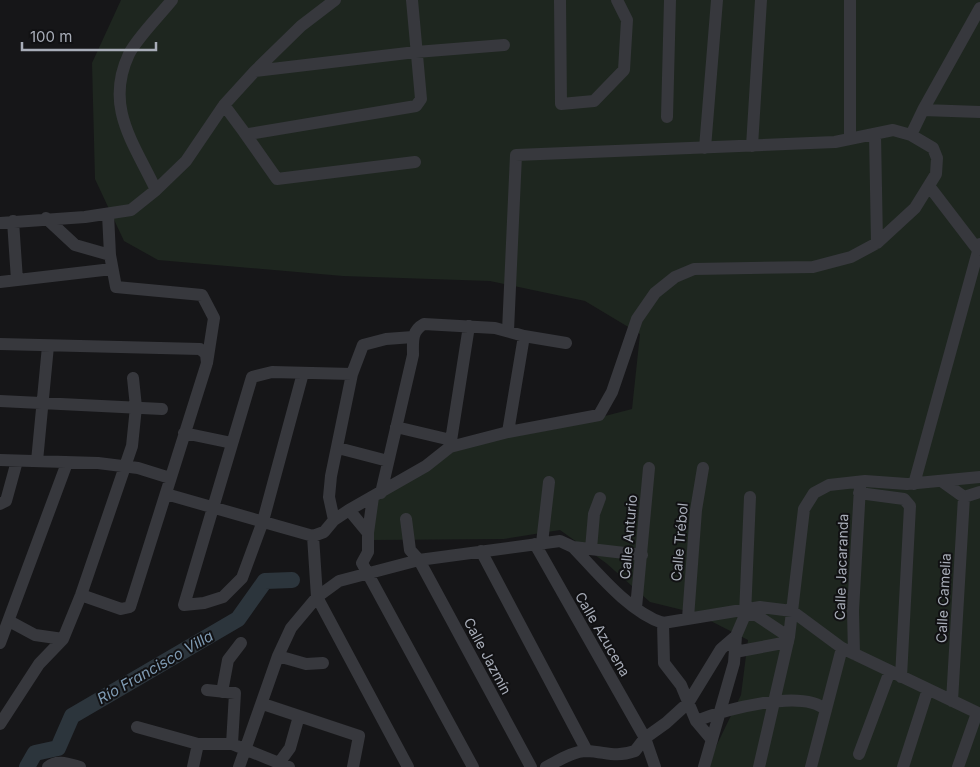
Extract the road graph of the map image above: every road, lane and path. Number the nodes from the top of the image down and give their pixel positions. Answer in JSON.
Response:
{"nodes":[{"id":1,"x":172,"y":0,"type":"edge"},
{"id":2,"x":335,"y":0,"type":"edge"},
{"id":3,"x":412,"y":0,"type":"edge"},
{"id":4,"x":560,"y":0,"type":"edge"},
{"id":5,"x":617,"y":0,"type":"edge"},
{"id":6,"x":670,"y":0,"type":"edge"},
{"id":7,"x":717,"y":0,"type":"edge"},
{"id":8,"x":761,"y":0,"type":"edge"},
{"id":9,"x":850,"y":0,"type":"edge"},
{"id":10,"x":980,"y":8,"type":"edge"},
{"id":11,"x":504,"y":45,"type":"dead end"},
{"id":12,"x":416,"y":52,"type":"junction"},
{"id":13,"x":255,"y":71,"type":"junction"},
{"id":14,"x":224,"y":105,"type":"junction"},
{"id":15,"x":923,"y":110,"type":"junction"},
{"id":16,"x":980,"y":112,"type":"edge"},
{"id":17,"x":667,"y":116,"type":"dead end"},
{"id":18,"x":244,"y":132,"type":"junction"},
{"id":19,"x":875,"y":134,"type":"junction"},
{"id":20,"x":911,"y":135,"type":"junction"},
{"id":21,"x":850,"y":139,"type":"junction"},
{"id":22,"x":752,"y":146,"type":"junction"},
{"id":23,"x":705,"y":148,"type":"junction"},
{"id":24,"x":415,"y":162,"type":"dead end"},
{"id":25,"x":929,"y":186,"type":"junction"},
{"id":26,"x":156,"y":190,"type":"junction"},
{"id":27,"x":108,"y":214,"type":"junction"},
{"id":28,"x":46,"y":218,"type":"junction"},
{"id":29,"x":6,"y":222,"type":"edge"},
{"id":30,"x":878,"y":244,"type":"junction"},
{"id":31,"x":979,"y":247,"type":"edge"},
{"id":32,"x":110,"y":255,"type":"junction"},
{"id":33,"x":112,"y":269,"type":"junction"},
{"id":34,"x":18,"y":280,"type":"junction"},
{"id":35,"x":0,"y":282,"type":"edge"},
{"id":36,"x":469,"y":326,"type":"junction"},
{"id":37,"x":508,"y":331,"type":"junction"},
{"id":38,"x":524,"y":336,"type":"junction"},
{"id":39,"x":413,"y":337,"type":"junction"},
{"id":40,"x":566,"y":343,"type":"dead end"},
{"id":41,"x":0,"y":344,"type":"edge"},
{"id":42,"x":48,"y":346,"type":"junction"},
{"id":43,"x":207,"y":363,"type":"junction"},
{"id":44,"x":303,"y":373,"type":"junction"},
{"id":45,"x":352,"y":374,"type":"junction"},
{"id":46,"x":133,"y":378,"type":"dead end"},
{"id":47,"x":0,"y":401,"type":"edge"},
{"id":48,"x":42,"y":403,"type":"junction"},
{"id":49,"x":136,"y":407,"type":"junction"},
{"id":50,"x":162,"y":409,"type":"dead end"},
{"id":51,"x":396,"y":427,"type":"junction"},
{"id":52,"x":508,"y":432,"type":"junction"},
{"id":53,"x":184,"y":433,"type":"junction"},
{"id":54,"x":232,"y":443,"type":"junction"},
{"id":55,"x":450,"y":444,"type":"junction"},
{"id":56,"x":338,"y":448,"type":"junction"},
{"id":57,"x":0,"y":460,"type":"edge"},
{"id":58,"x":17,"y":461,"type":"junction"},
{"id":59,"x":388,"y":461,"type":"junction"},
{"id":60,"x":37,"y":462,"type":"junction"},
{"id":61,"x":67,"y":463,"type":"junction"},
{"id":62,"x":125,"y":466,"type":"junction"},
{"id":63,"x":649,"y":468,"type":"dead end"},
{"id":64,"x":703,"y":468,"type":"dead end"},
{"id":65,"x":980,"y":477,"type":"edge"},
{"id":66,"x":170,"y":478,"type":"junction"},
{"id":67,"x":549,"y":482,"type":"dead end"},
{"id":68,"x":943,"y":482,"type":"junction"},
{"id":69,"x":914,"y":484,"type":"junction"},
{"id":70,"x":859,"y":487,"type":"junction"},
{"id":71,"x":980,"y":492,"type":"edge"},
{"id":72,"x":166,"y":494,"type":"junction"},
{"id":73,"x":377,"y":495,"type":"junction"},
{"id":74,"x":964,"y":496,"type":"junction"},
{"id":75,"x":750,"y":497,"type":"dead end"},
{"id":76,"x":600,"y":498,"type":"dead end"},
{"id":77,"x":0,"y":504,"type":"edge"},
{"id":78,"x":214,"y":507,"type":"junction"},
{"id":79,"x":349,"y":510,"type":"junction"},
{"id":80,"x":406,"y":519,"type":"dead end"},
{"id":81,"x":334,"y":520,"type":"junction"},
{"id":82,"x":263,"y":521,"type":"junction"},
{"id":83,"x":368,"y":532,"type":"junction"},
{"id":84,"x":313,"y":536,"type":"junction"},
{"id":85,"x":538,"y":544,"type":"junction"},
{"id":86,"x":573,"y":547,"type":"junction"},
{"id":87,"x":591,"y":549,"type":"junction"},
{"id":88,"x":481,"y":552,"type":"junction"},
{"id":89,"x":642,"y":555,"type":"junction"},
{"id":90,"x":419,"y":560,"type":"junction"},
{"id":91,"x":366,"y":572,"type":"junction"},
{"id":92,"x":81,"y":595,"type":"junction"},
{"id":93,"x":317,"y":597,"type":"junction"},
{"id":94,"x":636,"y":608,"type":"junction"},
{"id":95,"x":792,"y":611,"type":"junction"},
{"id":96,"x":744,"y":612,"type":"junction"},
{"id":97,"x":688,"y":618,"type":"junction"},
{"id":98,"x":9,"y":621,"type":"junction"},
{"id":99,"x":663,"y":623,"type":"junction"},
{"id":100,"x":736,"y":636,"type":"junction"},
{"id":101,"x":63,"y":639,"type":"junction"},
{"id":102,"x":789,"y":640,"type":"junction"},
{"id":103,"x":0,"y":643,"type":"edge"},
{"id":104,"x":242,"y":643,"type":"dead end"},
{"id":105,"x":842,"y":648,"type":"junction"},
{"id":106,"x":735,"y":652,"type":"junction"},
{"id":107,"x":854,"y":654,"type":"junction"},
{"id":108,"x":278,"y":656,"type":"junction"},
{"id":109,"x":323,"y":663,"type":"dead end"},
{"id":110,"x":896,"y":674,"type":"junction"},
{"id":111,"x":928,"y":689,"type":"junction"},
{"id":112,"x":207,"y":690,"type":"dead end"},
{"id":113,"x":222,"y":692,"type":"junction"},
{"id":114,"x":952,"y":701,"type":"junction"},
{"id":115,"x":688,"y":703,"type":"junction"},
{"id":116,"x":775,"y":703,"type":"junction"},
{"id":117,"x":263,"y":704,"type":"junction"},
{"id":118,"x":826,"y":710,"type":"junction"},
{"id":119,"x":720,"y":712,"type":"junction"},
{"id":120,"x":978,"y":713,"type":"edge"},
{"id":121,"x":299,"y":716,"type":"junction"},
{"id":122,"x":696,"y":720,"type":"junction"},
{"id":123,"x":0,"y":724,"type":"edge"},
{"id":124,"x":137,"y":726,"type":"dead end"},
{"id":125,"x":645,"y":738,"type":"junction"},
{"id":126,"x":712,"y":740,"type":"junction"},
{"id":127,"x":198,"y":744,"type":"junction"},
{"id":128,"x":239,"y":746,"type":"junction"},
{"id":129,"x":587,"y":751,"type":"junction"},
{"id":130,"x":859,"y":754,"type":"dead end"},
{"id":131,"x":605,"y":761,"type":"edge"},
{"id":132,"x":284,"y":765,"type":"edge"},
{"id":133,"x":48,"y":767,"type":"edge"},
{"id":134,"x":80,"y":767,"type":"edge"},
{"id":135,"x":193,"y":767,"type":"edge"},
{"id":136,"x":239,"y":767,"type":"edge"},
{"id":137,"x":353,"y":767,"type":"edge"},
{"id":138,"x":408,"y":767,"type":"edge"},
{"id":139,"x":473,"y":767,"type":"edge"},
{"id":140,"x":531,"y":767,"type":"edge"},
{"id":141,"x":546,"y":767,"type":"edge"},
{"id":142,"x":655,"y":767,"type":"edge"},
{"id":143,"x":704,"y":767,"type":"edge"},
{"id":144,"x":759,"y":767,"type":"edge"},
{"id":145,"x":811,"y":767,"type":"edge"},
{"id":146,"x":903,"y":767,"type":"edge"},
{"id":147,"x":958,"y":767,"type":"edge"}],
"edges":[{"from":1,"to":26,"type":"street"},
{"from":2,"to":13,"type":"street"},
{"from":3,"to":12,"type":"street"},
{"from":4,"to":5,"type":"street"},
{"from":6,"to":17,"type":"street"},
{"from":7,"to":23,"type":"street"},
{"from":8,"to":22,"type":"street"},
{"from":9,"to":21,"type":"street"},
{"from":10,"to":15,"type":"street"},
{"from":11,"to":12,"type":"street"},
{"from":12,"to":13,"type":"street"},
{"from":12,"to":18,"type":"street"},
{"from":13,"to":14,"type":"street"},
{"from":14,"to":18,"type":"street"},
{"from":14,"to":26,"type":"street"},
{"from":15,"to":16,"type":"street"},
{"from":15,"to":20,"type":"street"},
{"from":18,"to":24,"type":"street"},
{"from":19,"to":20,"type":"street"},
{"from":19,"to":21,"type":"street"},
{"from":19,"to":30,"type":"street"},
{"from":20,"to":25,"type":"street"},
{"from":21,"to":22,"type":"street"},
{"from":22,"to":23,"type":"street"},
{"from":23,"to":37,"type":"street"},
{"from":25,"to":30,"type":"street"},
{"from":25,"to":31,"type":"street"},
{"from":26,"to":27,"type":"street"},
{"from":27,"to":28,"type":"street"},
{"from":27,"to":32,"type":"street"},
{"from":28,"to":29,"type":"street"},
{"from":28,"to":32,"type":"street"},
{"from":29,"to":34,"type":"street"},
{"from":30,"to":52,"type":"street"},
{"from":31,"to":69,"type":"street"},
{"from":32,"to":33,"type":"street"},
{"from":33,"to":34,"type":"street"},
{"from":33,"to":43,"type":"street"},
{"from":34,"to":35,"type":"street"},
{"from":36,"to":37,"type":"street"},
{"from":36,"to":39,"type":"street"},
{"from":36,"to":55,"type":"street"},
{"from":37,"to":38,"type":"street"},
{"from":38,"to":40,"type":"street"},
{"from":38,"to":52,"type":"street"},
{"from":39,"to":45,"type":"street"},
{"from":39,"to":51,"type":"street"},
{"from":41,"to":42,"type":"street"},
{"from":42,"to":43,"type":"street"},
{"from":42,"to":48,"type":"street"},
{"from":43,"to":53,"type":"street"},
{"from":44,"to":45,"type":"street"},
{"from":44,"to":54,"type":"street"},
{"from":44,"to":82,"type":"street"},
{"from":45,"to":56,"type":"street"},
{"from":46,"to":49,"type":"street"},
{"from":47,"to":48,"type":"street"},
{"from":48,"to":49,"type":"street"},
{"from":48,"to":60,"type":"street"},
{"from":49,"to":50,"type":"street"},
{"from":49,"to":62,"type":"street"},
{"from":51,"to":55,"type":"street"},
{"from":51,"to":59,"type":"street"},
{"from":52,"to":55,"type":"street"},
{"from":53,"to":54,"type":"street"},
{"from":53,"to":66,"type":"street"},
{"from":54,"to":78,"type":"street"},
{"from":55,"to":73,"type":"street"},
{"from":56,"to":59,"type":"street"},
{"from":56,"to":81,"type":"street"},
{"from":57,"to":58,"type":"street"},
{"from":58,"to":60,"type":"street"},
{"from":58,"to":77,"type":"street"},
{"from":59,"to":73,"type":"street"},
{"from":60,"to":61,"type":"street"},
{"from":61,"to":62,"type":"street"},
{"from":61,"to":98,"type":"street"},
{"from":62,"to":66,"type":"street"},
{"from":62,"to":92,"type":"street"},
{"from":63,"to":89,"type":"street","name":"Calle Anturio"},
{"from":64,"to":97,"type":"street","name":"Calle Trébol"},
{"from":65,"to":68,"type":"street"},
{"from":66,"to":72,"type":"street"},
{"from":67,"to":85,"type":"street"},
{"from":68,"to":69,"type":"street"},
{"from":68,"to":74,"type":"street"},
{"from":69,"to":70,"type":"street"},
{"from":70,"to":95,"type":"street"},
{"from":70,"to":107,"type":"street","name":"Calle Jacaranda"},
{"from":70,"to":110,"type":"street"},
{"from":71,"to":74,"type":"street"},
{"from":72,"to":78,"type":"street"},
{"from":72,"to":92,"type":"street"},
{"from":73,"to":79,"type":"street"},
{"from":73,"to":83,"type":"street"},
{"from":74,"to":114,"type":"street","name":"Calle Camelia"},
{"from":75,"to":96,"type":"street"},
{"from":76,"to":87,"type":"street"},
{"from":78,"to":82,"type":"street"},
{"from":78,"to":82,"type":"street"},
{"from":79,"to":81,"type":"street"},
{"from":79,"to":83,"type":"street"},
{"from":80,"to":90,"type":"street","name":"Calle Jazmín"},
{"from":81,"to":84,"type":"street"},
{"from":82,"to":84,"type":"street"},
{"from":83,"to":91,"type":"street"},
{"from":84,"to":93,"type":"street"},
{"from":85,"to":86,"type":"street"},
{"from":85,"to":88,"type":"street"},
{"from":85,"to":125,"type":"street","name":"Calle Azucena"},
{"from":86,"to":87,"type":"street"},
{"from":86,"to":94,"type":"street"},
{"from":87,"to":89,"type":"street"},
{"from":88,"to":90,"type":"street"},
{"from":88,"to":129,"type":"street"},
{"from":89,"to":94,"type":"street","name":"Calle Anturio"},
{"from":90,"to":91,"type":"street"},
{"from":90,"to":140,"type":"street","name":"Calle Jazmín"},
{"from":91,"to":93,"type":"street"},
{"from":91,"to":139,"type":"street"},
{"from":92,"to":101,"type":"street"},
{"from":93,"to":108,"type":"street"},
{"from":93,"to":138,"type":"street"},
{"from":94,"to":99,"type":"street"},
{"from":95,"to":96,"type":"street"},
{"from":95,"to":102,"type":"street"},
{"from":95,"to":105,"type":"street"},
{"from":96,"to":97,"type":"street"},
{"from":96,"to":100,"type":"street"},
{"from":96,"to":102,"type":"street"},
{"from":97,"to":99,"type":"street"},
{"from":98,"to":101,"type":"street"},
{"from":98,"to":103,"type":"street"},
{"from":99,"to":115,"type":"street"},
{"from":100,"to":106,"type":"street"},
{"from":100,"to":115,"type":"street"},
{"from":101,"to":123,"type":"street"},
{"from":102,"to":106,"type":"street"},
{"from":102,"to":116,"type":"street"},
{"from":104,"to":113,"type":"street"},
{"from":105,"to":107,"type":"street"},
{"from":105,"to":118,"type":"street"},
{"from":106,"to":119,"type":"street"},
{"from":107,"to":110,"type":"street"},
{"from":108,"to":109,"type":"street"},
{"from":108,"to":117,"type":"street"},
{"from":110,"to":111,"type":"street"},
{"from":110,"to":130,"type":"street"},
{"from":111,"to":114,"type":"street"},
{"from":111,"to":146,"type":"street"},
{"from":112,"to":113,"type":"street"},
{"from":113,"to":128,"type":"street"},
{"from":114,"to":120,"type":"street"},
{"from":115,"to":122,"type":"street"},
{"from":115,"to":125,"type":"street"},
{"from":116,"to":118,"type":"street"},
{"from":116,"to":119,"type":"street"},
{"from":116,"to":144,"type":"street"},
{"from":117,"to":121,"type":"street"},
{"from":117,"to":128,"type":"street"},
{"from":118,"to":145,"type":"street"},
{"from":119,"to":122,"type":"street"},
{"from":119,"to":126,"type":"street"},
{"from":120,"to":147,"type":"street"},
{"from":121,"to":132,"type":"street"},
{"from":121,"to":137,"type":"street"},
{"from":122,"to":126,"type":"street"},
{"from":124,"to":127,"type":"street"},
{"from":125,"to":131,"type":"street"},
{"from":125,"to":142,"type":"street","name":"Calle Azucena"},
{"from":126,"to":143,"type":"street"},
{"from":127,"to":128,"type":"street"},
{"from":127,"to":135,"type":"street"},
{"from":128,"to":132,"type":"street"},
{"from":128,"to":136,"type":"street"},
{"from":129,"to":131,"type":"street"},
{"from":129,"to":141,"type":"street"},
{"from":133,"to":134,"type":"street"}]}
